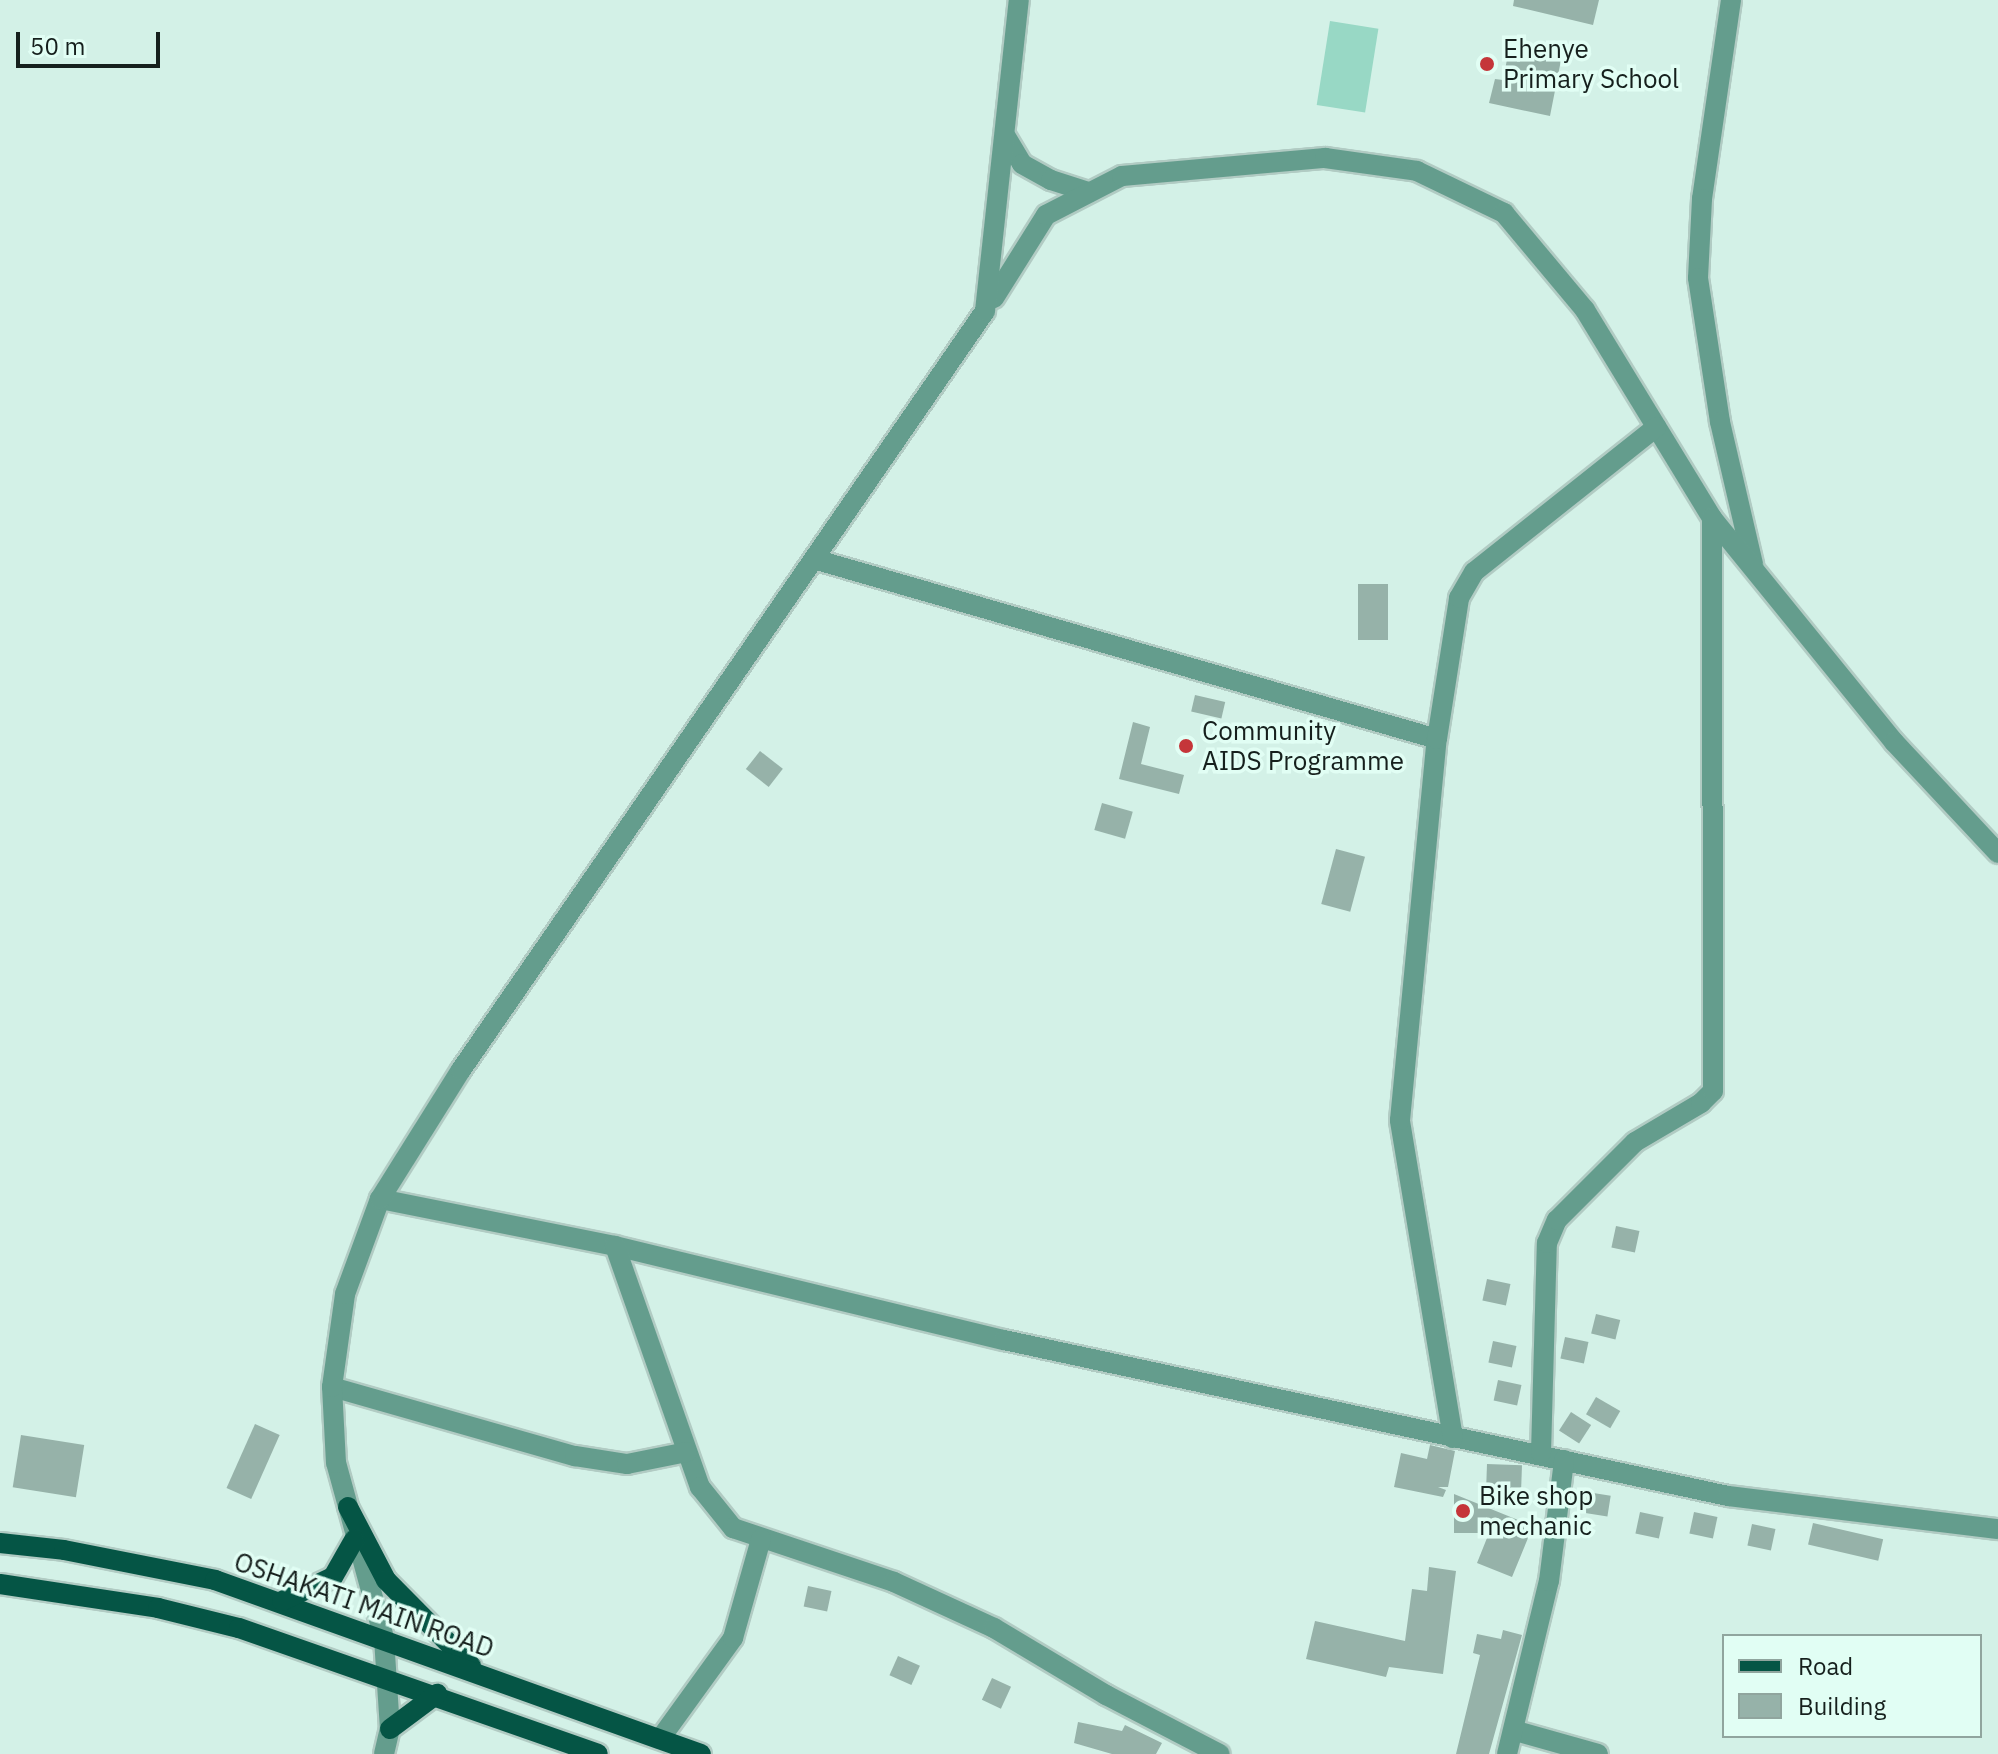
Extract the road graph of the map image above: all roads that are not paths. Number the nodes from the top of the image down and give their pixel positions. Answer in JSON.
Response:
{"nodes":[{"id":1,"x":1019,"y":0,"type":"edge"},
{"id":2,"x":1731,"y":0,"type":"edge"},
{"id":3,"x":1006,"y":137,"type":"junction"},
{"id":4,"x":1089,"y":192,"type":"junction"},
{"id":5,"x":985,"y":311,"type":"junction"},
{"id":6,"x":1656,"y":427,"type":"junction"},
{"id":7,"x":1712,"y":518,"type":"junction"},
{"id":8,"x":817,"y":560,"type":"junction"},
{"id":9,"x":1755,"y":572,"type":"junction"},
{"id":10,"x":1437,"y":739,"type":"junction"},
{"id":11,"x":1998,"y":853,"type":"edge"},
{"id":12,"x":380,"y":1199,"type":"junction"},
{"id":13,"x":615,"y":1246,"type":"junction"},
{"id":14,"x":332,"y":1387,"type":"junction"},
{"id":15,"x":1453,"y":1438,"type":"junction"},
{"id":16,"x":687,"y":1452,"type":"junction"},
{"id":17,"x":1541,"y":1453,"type":"junction"},
{"id":18,"x":1564,"y":1460,"type":"junction"},
{"id":19,"x":348,"y":1507,"type":"junction"},
{"id":20,"x":1998,"y":1529,"type":"edge"},
{"id":21,"x":761,"y":1539,"type":"junction"},
{"id":22,"x":354,"y":1540,"type":"junction"},
{"id":23,"x":0,"y":1543,"type":"edge"},
{"id":24,"x":0,"y":1584,"type":"edge"},
{"id":25,"x":282,"y":1601,"type":"junction"},
{"id":26,"x":384,"y":1638,"type":"junction"},
{"id":27,"x":476,"y":1670,"type":"junction"},
{"id":28,"x":388,"y":1678,"type":"junction"},
{"id":29,"x":437,"y":1694,"type":"junction"},
{"id":30,"x":390,"y":1729,"type":"junction"},
{"id":31,"x":1516,"y":1731,"type":"junction"},
{"id":32,"x":660,"y":1739,"type":"junction"},
{"id":33,"x":384,"y":1754,"type":"edge"},
{"id":34,"x":598,"y":1754,"type":"edge"},
{"id":35,"x":701,"y":1754,"type":"edge"},
{"id":36,"x":1220,"y":1754,"type":"edge"},
{"id":37,"x":1507,"y":1754,"type":"edge"},
{"id":38,"x":1598,"y":1754,"type":"edge"}],
"edges":[{"from":1,"to":3,"type":"street"},
{"from":2,"to":9,"type":"street"},
{"from":3,"to":4,"type":"street"},
{"from":3,"to":5,"type":"street"},
{"from":4,"to":5,"type":"street"},
{"from":4,"to":6,"type":"street"},
{"from":5,"to":8,"type":"street"},
{"from":6,"to":7,"type":"street"},
{"from":6,"to":10,"type":"street"},
{"from":7,"to":9,"type":"street"},
{"from":7,"to":17,"type":"street"},
{"from":8,"to":10,"type":"street"},
{"from":8,"to":12,"type":"street"},
{"from":9,"to":11,"type":"street"},
{"from":10,"to":15,"type":"street"},
{"from":12,"to":13,"type":"street"},
{"from":12,"to":14,"type":"street"},
{"from":13,"to":15,"type":"street"},
{"from":13,"to":16,"type":"street"},
{"from":14,"to":16,"type":"street"},
{"from":14,"to":19,"type":"street"},
{"from":15,"to":17,"type":"street"},
{"from":16,"to":21,"type":"street"},
{"from":17,"to":18,"type":"street"},
{"from":18,"to":20,"type":"street"},
{"from":18,"to":31,"type":"street"},
{"from":19,"to":22,"type":"street"},
{"from":19,"to":27,"type":"main road"},
{"from":21,"to":32,"type":"street"},
{"from":21,"to":36,"type":"street"},
{"from":22,"to":25,"type":"main road"},
{"from":22,"to":26,"type":"street"},
{"from":23,"to":25,"type":"main road","name":"OSHAKATI MAIN ROAD"},
{"from":24,"to":28,"type":"main road"},
{"from":25,"to":26,"type":"main road","name":"OSHAKATI MAIN ROAD"},
{"from":26,"to":27,"type":"main road","name":"OSHAKATI MAIN ROAD"},
{"from":26,"to":28,"type":"street"},
{"from":27,"to":32,"type":"main road","name":"OSHAKATI MAIN ROAD"},
{"from":28,"to":29,"type":"main road"},
{"from":28,"to":30,"type":"street"},
{"from":29,"to":30,"type":"main road"},
{"from":29,"to":34,"type":"main road"},
{"from":30,"to":33,"type":"street"},
{"from":31,"to":37,"type":"street"},
{"from":31,"to":38,"type":"street"},
{"from":32,"to":35,"type":"main road","name":"OSHAKATI MAIN ROAD"}]}
